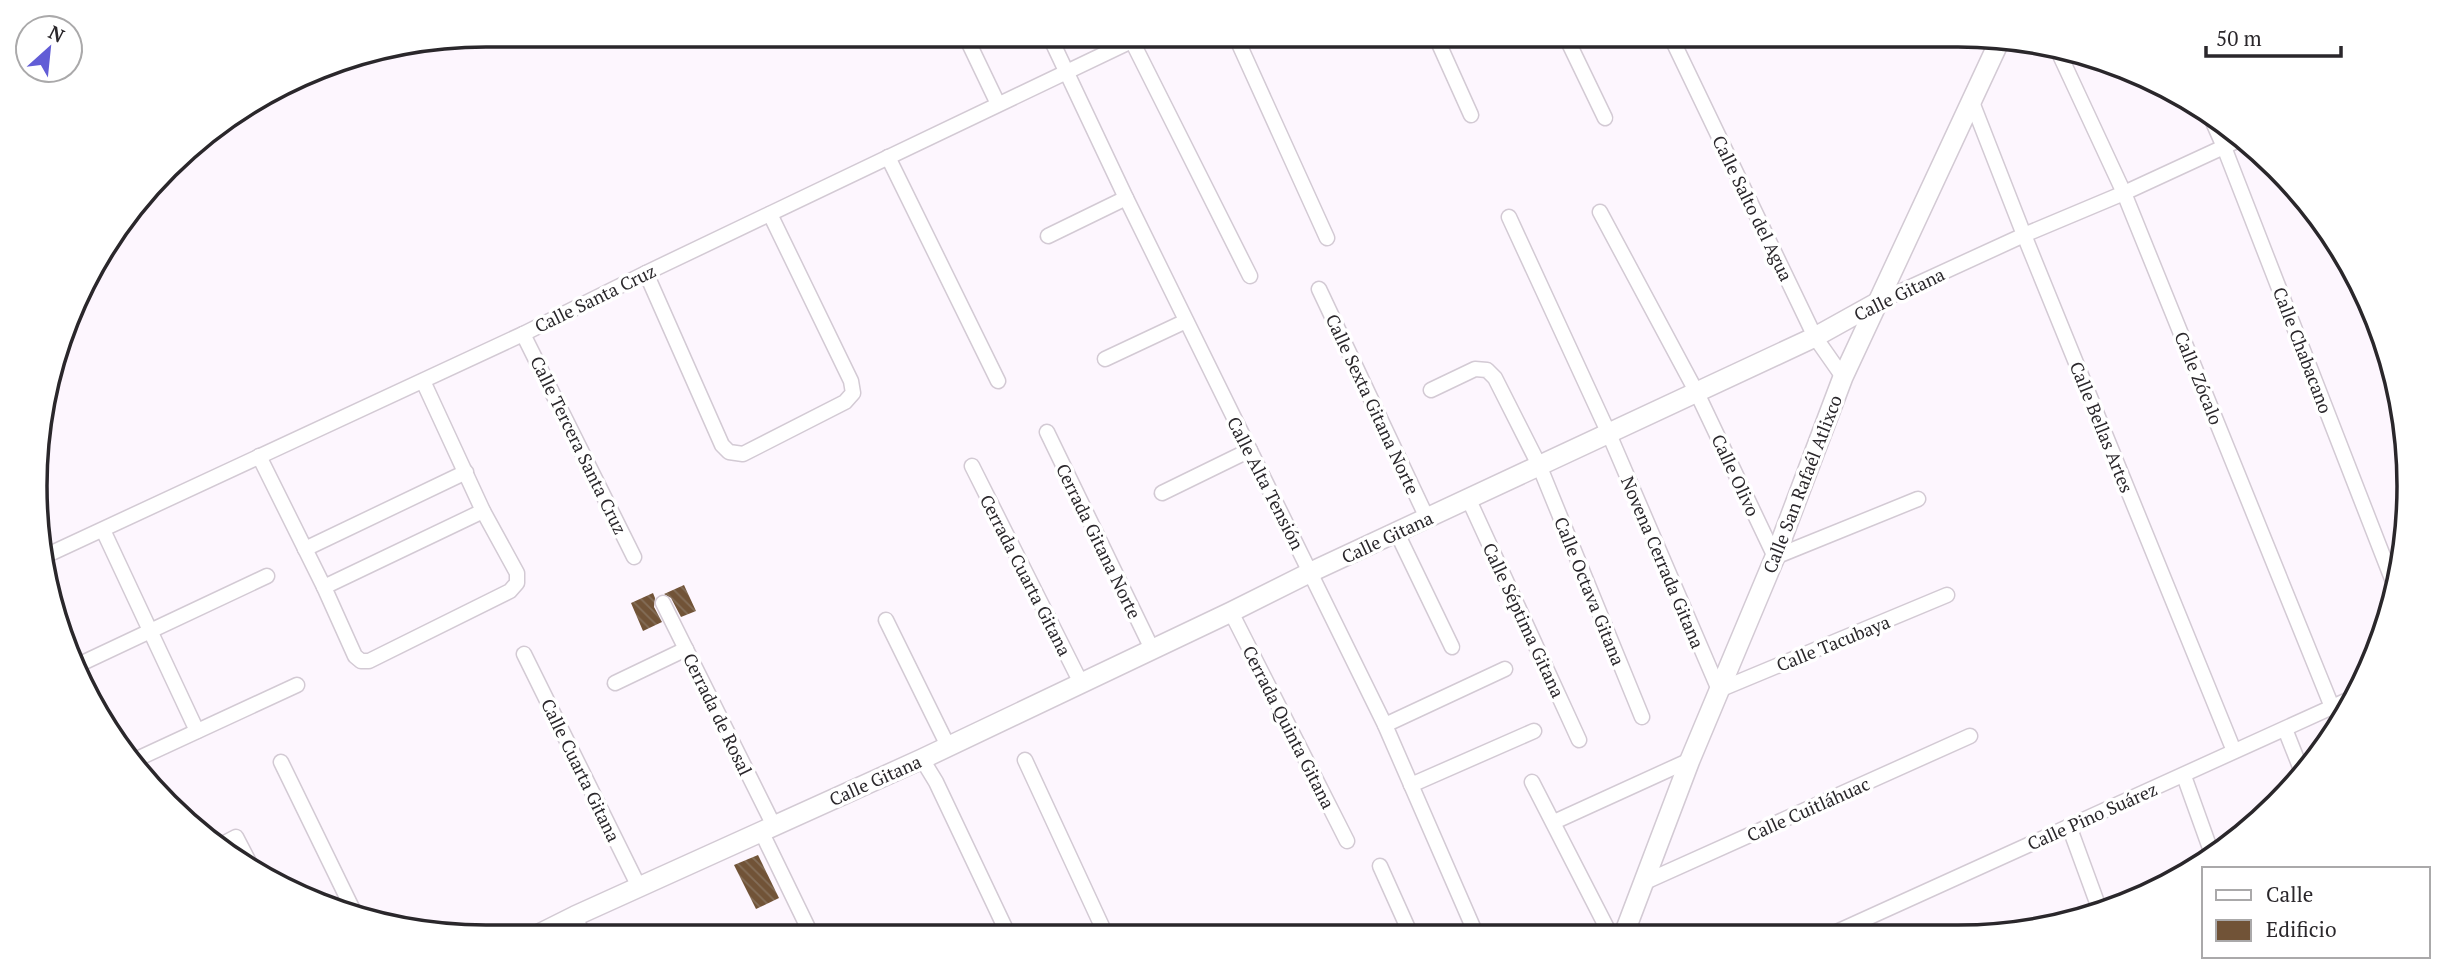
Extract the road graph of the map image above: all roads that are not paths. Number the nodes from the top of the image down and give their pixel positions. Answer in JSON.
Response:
{"nodes":[{"id":1,"x":971,"y":47,"type":"edge"},
{"id":2,"x":1054,"y":47,"type":"edge"},
{"id":3,"x":1119,"y":47,"type":"edge"},
{"id":4,"x":1142,"y":47,"type":"edge"},
{"id":5,"x":1240,"y":47,"type":"edge"},
{"id":6,"x":1440,"y":47,"type":"edge"},
{"id":7,"x":1571,"y":47,"type":"edge"},
{"id":8,"x":1676,"y":47,"type":"edge"},
{"id":9,"x":1996,"y":49,"type":"edge"},
{"id":10,"x":2062,"y":60,"type":"edge"},
{"id":11,"x":1066,"y":73,"type":"junction"},
{"id":12,"x":1972,"y":102,"type":"junction"},
{"id":13,"x":998,"y":104,"type":"junction"},
{"id":14,"x":1471,"y":115,"type":"dead end"},
{"id":15,"x":1605,"y":118,"type":"dead end"},
{"id":16,"x":2218,"y":133,"type":"edge"},
{"id":17,"x":2232,"y":143,"type":"edge"},
{"id":18,"x":2224,"y":147,"type":"junction"},
{"id":19,"x":888,"y":157,"type":"junction"},
{"id":20,"x":2124,"y":193,"type":"junction"},
{"id":21,"x":1126,"y":198,"type":"junction"},
{"id":22,"x":1600,"y":212,"type":"dead end"},
{"id":23,"x":770,"y":214,"type":"junction"},
{"id":24,"x":1509,"y":216,"type":"dead end"},
{"id":25,"x":2024,"y":235,"type":"junction"},
{"id":26,"x":1048,"y":236,"type":"dead end"},
{"id":27,"x":1327,"y":237,"type":"dead end"},
{"id":28,"x":646,"y":272,"type":"junction"},
{"id":29,"x":1250,"y":276,"type":"dead end"},
{"id":30,"x":1319,"y":289,"type":"dead end"},
{"id":31,"x":1878,"y":302,"type":"junction"},
{"id":32,"x":1186,"y":321,"type":"junction"},
{"id":33,"x":523,"y":334,"type":"junction"},
{"id":34,"x":1815,"y":337,"type":"junction"},
{"id":35,"x":1105,"y":359,"type":"dead end"},
{"id":36,"x":1843,"y":377,"type":"junction"},
{"id":37,"x":424,"y":380,"type":"junction"},
{"id":38,"x":998,"y":380,"type":"dead end"},
{"id":39,"x":1431,"y":390,"type":"dead end"},
{"id":40,"x":1697,"y":393,"type":"junction"},
{"id":41,"x":1046,"y":432,"type":"dead end"},
{"id":42,"x":1609,"y":434,"type":"junction"},
{"id":43,"x":1250,"y":450,"type":"junction"},
{"id":44,"x":259,"y":456,"type":"junction"},
{"id":45,"x":1539,"y":465,"type":"junction"},
{"id":46,"x":972,"y":467,"type":"dead end"},
{"id":47,"x":466,"y":472,"type":"junction"},
{"id":48,"x":1162,"y":493,"type":"dead end"},
{"id":49,"x":1918,"y":499,"type":"dead end"},
{"id":50,"x":1469,"y":500,"type":"junction"},
{"id":51,"x":483,"y":511,"type":"junction"},
{"id":52,"x":1427,"y":518,"type":"junction"},
{"id":53,"x":103,"y":530,"type":"junction"},
{"id":54,"x":1397,"y":533,"type":"junction"},
{"id":55,"x":305,"y":549,"type":"junction"},
{"id":56,"x":53,"y":553,"type":"edge"},
{"id":57,"x":634,"y":557,"type":"dead end"},
{"id":58,"x":1775,"y":557,"type":"junction"},
{"id":59,"x":2388,"y":570,"type":"edge"},
{"id":60,"x":1311,"y":572,"type":"junction"},
{"id":61,"x":267,"y":576,"type":"dead end"},
{"id":62,"x":324,"y":587,"type":"junction"},
{"id":63,"x":1947,"y":595,"type":"dead end"},
{"id":64,"x":663,"y":603,"type":"dead end"},
{"id":65,"x":1231,"y":612,"type":"junction"},
{"id":66,"x":886,"y":620,"type":"dead end"},
{"id":67,"x":149,"y":632,"type":"junction"},
{"id":68,"x":1452,"y":647,"type":"dead end"},
{"id":69,"x":686,"y":649,"type":"junction"},
{"id":70,"x":1152,"y":649,"type":"junction"},
{"id":71,"x":524,"y":654,"type":"dead end"},
{"id":72,"x":84,"y":662,"type":"edge"},
{"id":73,"x":1505,"y":669,"type":"dead end"},
{"id":74,"x":615,"y":683,"type":"dead end"},
{"id":75,"x":1081,"y":683,"type":"junction"},
{"id":76,"x":298,"y":685,"type":"dead end"},
{"id":77,"x":1719,"y":690,"type":"junction"},
{"id":78,"x":2339,"y":704,"type":"edge"},
{"id":79,"x":2332,"y":707,"type":"junction"},
{"id":80,"x":1642,"y":717,"type":"dead end"},
{"id":81,"x":1385,"y":725,"type":"junction"},
{"id":82,"x":2285,"y":729,"type":"junction"},
{"id":83,"x":197,"y":731,"type":"junction"},
{"id":84,"x":1534,"y":732,"type":"dead end"},
{"id":85,"x":1970,"y":736,"type":"dead end"},
{"id":86,"x":1579,"y":740,"type":"dead end"},
{"id":87,"x":948,"y":746,"type":"junction"},
{"id":88,"x":2234,"y":751,"type":"junction"},
{"id":89,"x":141,"y":757,"type":"edge"},
{"id":90,"x":922,"y":759,"type":"junction"},
{"id":91,"x":1025,"y":760,"type":"dead end"},
{"id":92,"x":1690,"y":760,"type":"junction"},
{"id":93,"x":281,"y":762,"type":"dead end"},
{"id":94,"x":2298,"y":762,"type":"edge"},
{"id":95,"x":2183,"y":776,"type":"junction"},
{"id":96,"x":1532,"y":782,"type":"dead end"},
{"id":97,"x":1411,"y":785,"type":"junction"},
{"id":98,"x":1554,"y":822,"type":"junction"},
{"id":99,"x":2069,"y":826,"type":"junction"},
{"id":100,"x":767,"y":829,"type":"junction"},
{"id":101,"x":228,"y":841,"type":"edge"},
{"id":102,"x":1347,"y":841,"type":"dead end"},
{"id":103,"x":2209,"y":846,"type":"edge"},
{"id":104,"x":244,"y":852,"type":"edge"},
{"id":105,"x":1380,"y":866,"type":"dead end"},
{"id":106,"x":1646,"y":881,"type":"junction"},
{"id":107,"x":639,"y":887,"type":"junction"},
{"id":108,"x":349,"y":902,"type":"edge"},
{"id":109,"x":2097,"y":902,"type":"edge"},
{"id":110,"x":575,"y":916,"type":"junction"},
{"id":111,"x":557,"y":925,"type":"edge"},
{"id":112,"x":579,"y":925,"type":"edge"},
{"id":113,"x":807,"y":925,"type":"edge"},
{"id":114,"x":1004,"y":925,"type":"edge"},
{"id":115,"x":1101,"y":925,"type":"edge"},
{"id":116,"x":1407,"y":925,"type":"edge"},
{"id":117,"x":1472,"y":925,"type":"edge"},
{"id":118,"x":1606,"y":925,"type":"edge"},
{"id":119,"x":1628,"y":925,"type":"edge"},
{"id":120,"x":1852,"y":925,"type":"edge"}],
"edges":[{"from":1,"to":13,"type":"street"},
{"from":2,"to":11,"type":"street","name":"Calle Alta Tensión"},
{"from":3,"to":11,"type":"street","name":"Calle Santa Cruz"},
{"from":4,"to":29,"type":"street"},
{"from":5,"to":27,"type":"street"},
{"from":6,"to":14,"type":"street"},
{"from":7,"to":15,"type":"street"},
{"from":8,"to":34,"type":"street","name":"Calle Salto del Agua"},
{"from":9,"to":12,"type":"street","name":"Calle San Rafaél Atlixco"},
{"from":10,"to":20,"type":"street","name":"Calle Zócalo"},
{"from":11,"to":13,"type":"street","name":"Calle Santa Cruz"},
{"from":11,"to":21,"type":"street","name":"Calle Alta Tensión"},
{"from":12,"to":25,"type":"street","name":"Calle Bellas Artes"},
{"from":12,"to":31,"type":"street","name":"Calle San Rafaél Atlixco"},
{"from":13,"to":19,"type":"street","name":"Calle Santa Cruz"},
{"from":16,"to":18,"type":"street","name":"Calle Chabacano"},
{"from":17,"to":18,"type":"street","name":"Calle Gitana"},
{"from":18,"to":20,"type":"street","name":"Calle Gitana"},
{"from":18,"to":59,"type":"street","name":"Calle Chabacano"},
{"from":19,"to":23,"type":"street","name":"Calle Santa Cruz"},
{"from":19,"to":38,"type":"street"},
{"from":20,"to":25,"type":"street","name":"Calle Gitana"},
{"from":20,"to":79,"type":"street","name":"Calle Zócalo"},
{"from":21,"to":26,"type":"street"},
{"from":21,"to":32,"type":"street","name":"Calle Alta Tensión"},
{"from":22,"to":40,"type":"street","name":"Calle Olivo"},
{"from":23,"to":28,"type":"street","name":"Calle Santa Cruz"},
{"from":23,"to":28,"type":"street"},
{"from":24,"to":42,"type":"street","name":"Novena Cerrada Gitana"},
{"from":25,"to":31,"type":"street","name":"Calle Gitana"},
{"from":25,"to":88,"type":"street","name":"Calle Bellas Artes"},
{"from":28,"to":33,"type":"street","name":"Calle Santa Cruz"},
{"from":30,"to":52,"type":"street","name":"Calle Sexta Gitana Norte"},
{"from":31,"to":34,"type":"street","name":"Calle Gitana"},
{"from":31,"to":36,"type":"street","name":"Calle San Rafaél Atlixco"},
{"from":32,"to":35,"type":"street"},
{"from":32,"to":43,"type":"street","name":"Calle Alta Tensión"},
{"from":33,"to":37,"type":"street","name":"Calle Santa Cruz"},
{"from":33,"to":57,"type":"street","name":"Calle Tercera Santa Cruz"},
{"from":34,"to":36,"type":"street","name":"Calle Salto del Agua"},
{"from":34,"to":40,"type":"street","name":"Calle Gitana"},
{"from":36,"to":58,"type":"street","name":"Calle San Rafaél Atlixco"},
{"from":37,"to":44,"type":"street","name":"Calle Santa Cruz"},
{"from":37,"to":47,"type":"street"},
{"from":39,"to":45,"type":"street","name":"Calle Octava Gitana"},
{"from":40,"to":42,"type":"street","name":"Calle Gitana"},
{"from":40,"to":58,"type":"street","name":"Calle Olivo"},
{"from":41,"to":70,"type":"street","name":"Cerrada Gitana Norte"},
{"from":42,"to":45,"type":"street","name":"Calle Gitana"},
{"from":42,"to":77,"type":"street","name":"Novena Cerrada Gitana"},
{"from":43,"to":48,"type":"street"},
{"from":43,"to":60,"type":"street","name":"Calle Alta Tensión"},
{"from":44,"to":53,"type":"street","name":"Calle Santa Cruz"},
{"from":44,"to":55,"type":"street"},
{"from":45,"to":50,"type":"street","name":"Calle Gitana"},
{"from":45,"to":80,"type":"street","name":"Calle Octava Gitana"},
{"from":46,"to":75,"type":"street","name":"Cerrada Cuarta Gitana"},
{"from":47,"to":51,"type":"street"},
{"from":47,"to":55,"type":"street"},
{"from":49,"to":58,"type":"street"},
{"from":50,"to":52,"type":"street","name":"Calle Gitana"},
{"from":50,"to":86,"type":"street","name":"Calle Séptima Gitana"},
{"from":51,"to":62,"type":"street"},
{"from":51,"to":62,"type":"street"},
{"from":52,"to":54,"type":"street","name":"Calle Gitana"},
{"from":53,"to":56,"type":"street","name":"Calle Santa Cruz"},
{"from":53,"to":67,"type":"street"},
{"from":54,"to":60,"type":"street","name":"Calle Gitana"},
{"from":54,"to":68,"type":"street"},
{"from":55,"to":62,"type":"street"},
{"from":58,"to":77,"type":"street","name":"Calle San Rafaél Atlixco"},
{"from":60,"to":65,"type":"street","name":"Calle Gitana"},
{"from":60,"to":81,"type":"street","name":"Calle Alta Tensión"},
{"from":61,"to":67,"type":"street"},
{"from":63,"to":77,"type":"street","name":"Calle Tacubaya"},
{"from":64,"to":69,"type":"street","name":"Cerrada de Rosal"},
{"from":65,"to":70,"type":"street","name":"Calle Gitana"},
{"from":65,"to":102,"type":"street","name":"Cerrada Quinta Gitana"},
{"from":66,"to":87,"type":"street"},
{"from":67,"to":72,"type":"street"},
{"from":67,"to":83,"type":"street"},
{"from":69,"to":74,"type":"street"},
{"from":69,"to":100,"type":"street","name":"Cerrada de Rosal"},
{"from":70,"to":75,"type":"street","name":"Calle Gitana"},
{"from":71,"to":107,"type":"street","name":"Calle Cuarta Gitana"},
{"from":73,"to":81,"type":"street"},
{"from":75,"to":87,"type":"street","name":"Calle Gitana"},
{"from":76,"to":83,"type":"street"},
{"from":77,"to":92,"type":"street","name":"Calle San Rafaél Atlixco"},
{"from":78,"to":79,"type":"street","name":"Calle Pino Suárez"},
{"from":79,"to":82,"type":"street","name":"Calle Pino Suárez"},
{"from":81,"to":97,"type":"street","name":"Calle Alta Tensión"},
{"from":82,"to":88,"type":"street","name":"Calle Pino Suárez"},
{"from":82,"to":94,"type":"street"},
{"from":83,"to":89,"type":"street"},
{"from":84,"to":97,"type":"street"},
{"from":85,"to":106,"type":"street","name":"Calle Cuitláhuac"},
{"from":87,"to":90,"type":"street","name":"Calle Gitana"},
{"from":88,"to":95,"type":"street","name":"Calle Pino Suárez"},
{"from":90,"to":100,"type":"street","name":"Calle Gitana"},
{"from":90,"to":114,"type":"street"},
{"from":91,"to":115,"type":"street"},
{"from":92,"to":98,"type":"street"},
{"from":92,"to":106,"type":"street","name":"Calle San Rafaél Atlixco"},
{"from":93,"to":108,"type":"street"},
{"from":95,"to":99,"type":"street","name":"Calle Pino Suárez"},
{"from":95,"to":103,"type":"street"},
{"from":96,"to":98,"type":"street"},
{"from":97,"to":117,"type":"street","name":"Calle Alta Tensión"},
{"from":98,"to":118,"type":"street"},
{"from":99,"to":109,"type":"street"},
{"from":99,"to":120,"type":"street","name":"Calle Pino Suárez"},
{"from":100,"to":107,"type":"street","name":"Calle Gitana"},
{"from":100,"to":113,"type":"street","name":"Cerrada de Rosal"},
{"from":101,"to":104,"type":"street"},
{"from":105,"to":116,"type":"street"},
{"from":106,"to":119,"type":"street","name":"Calle San Rafaél Atlixco"},
{"from":107,"to":110,"type":"street","name":"Calle Gitana"},
{"from":110,"to":111,"type":"street","name":"Calle Gitana"},
{"from":110,"to":112,"type":"street"}]}
